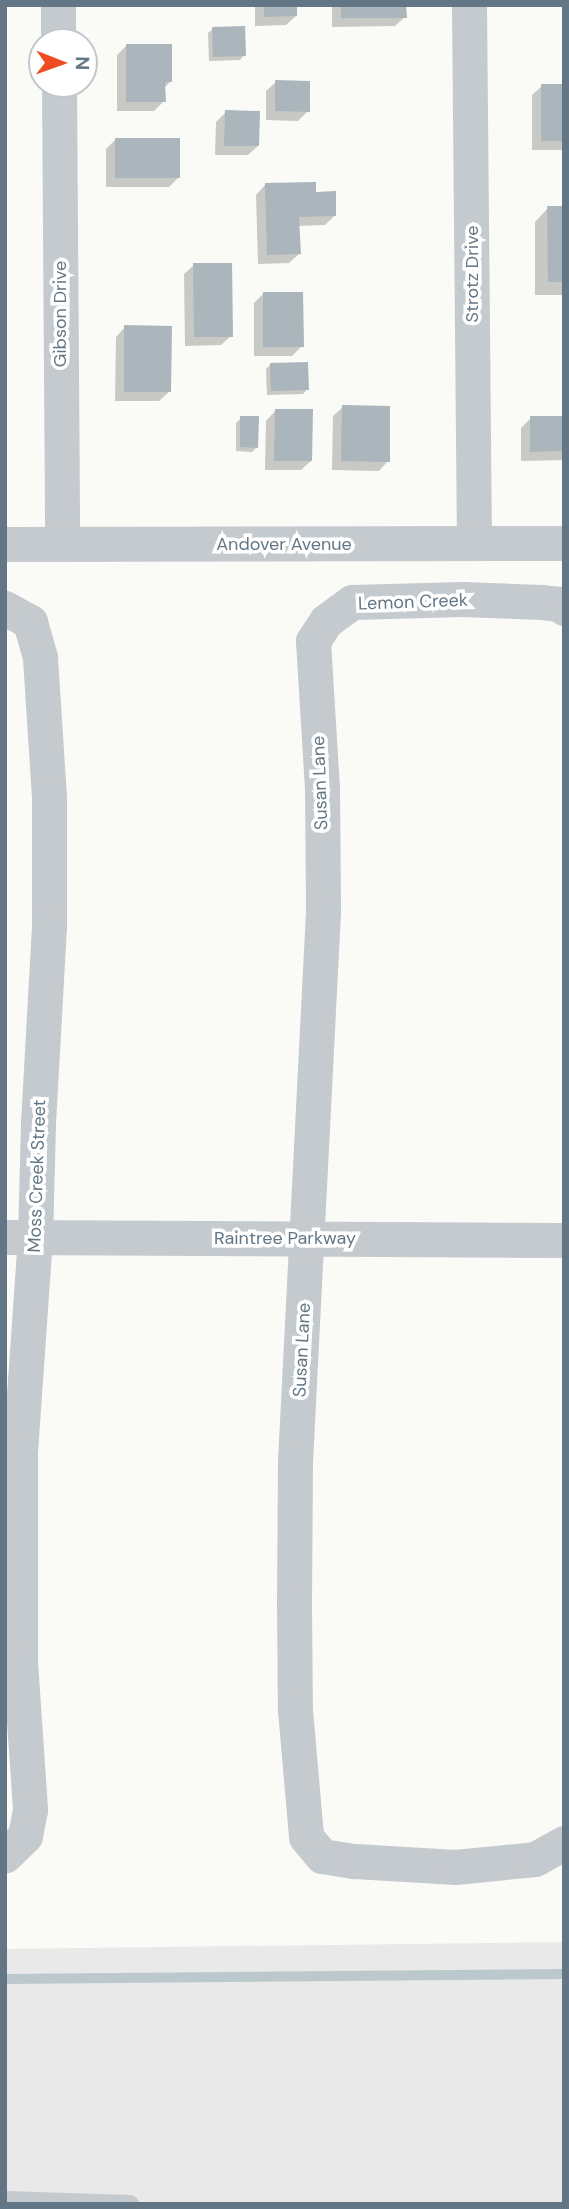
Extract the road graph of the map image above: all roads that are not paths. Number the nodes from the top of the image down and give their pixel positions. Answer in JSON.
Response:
{"nodes":[{"id":1,"x":58,"y":5,"type":"edge"},
{"id":2,"x":470,"y":5,"type":"edge"},
{"id":3,"x":58,"y":28,"type":"edge"},
{"id":4,"x":59,"y":98,"type":"edge"},
{"id":5,"x":474,"y":543,"type":"junction"},
{"id":6,"x":564,"y":543,"type":"edge"},
{"id":7,"x":5,"y":544,"type":"edge"},
{"id":8,"x":62,"y":544,"type":"junction"},
{"id":9,"x":5,"y":608,"type":"edge"},
{"id":10,"x":564,"y":608,"type":"edge"},
{"id":11,"x":318,"y":718,"type":"joint"},
{"id":12,"x":20,"y":1237,"type":"edge"},
{"id":13,"x":309,"y":1238,"type":"junction"},
{"id":14,"x":564,"y":1240,"type":"edge"},
{"id":15,"x":564,"y":1843,"type":"edge"},
{"id":16,"x":5,"y":1855,"type":"edge"},
{"id":17,"x":5,"y":2200,"type":"edge"},
{"id":18,"x":130,"y":2204,"type":"edge"}],
"edges":[{"from":1,"to":3,"type":"street"},
{"from":2,"to":5,"type":"street","name":"Strotz Drive"},
{"from":4,"to":8,"type":"street","name":"Gibson Drive"},
{"from":5,"to":6,"type":"street","name":"Andover Avenue"},
{"from":5,"to":8,"type":"street","name":"Andover Avenue"},
{"from":7,"to":8,"type":"street","name":"Andover Avenue"},
{"from":9,"to":12,"type":"street","name":"Moss Creek Street"},
{"from":10,"to":11,"type":"street","name":"Lemon Creek"},
{"from":11,"to":13,"type":"street","name":"Susan Lane"},
{"from":12,"to":13,"type":"street","name":"Raintree Parkway"},
{"from":12,"to":16,"type":"street","name":"Moss Creek Street"},
{"from":13,"to":14,"type":"street","name":"Raintree Parkway"},
{"from":13,"to":15,"type":"street","name":"Susan Lane"},
{"from":17,"to":18,"type":"lane"}]}
